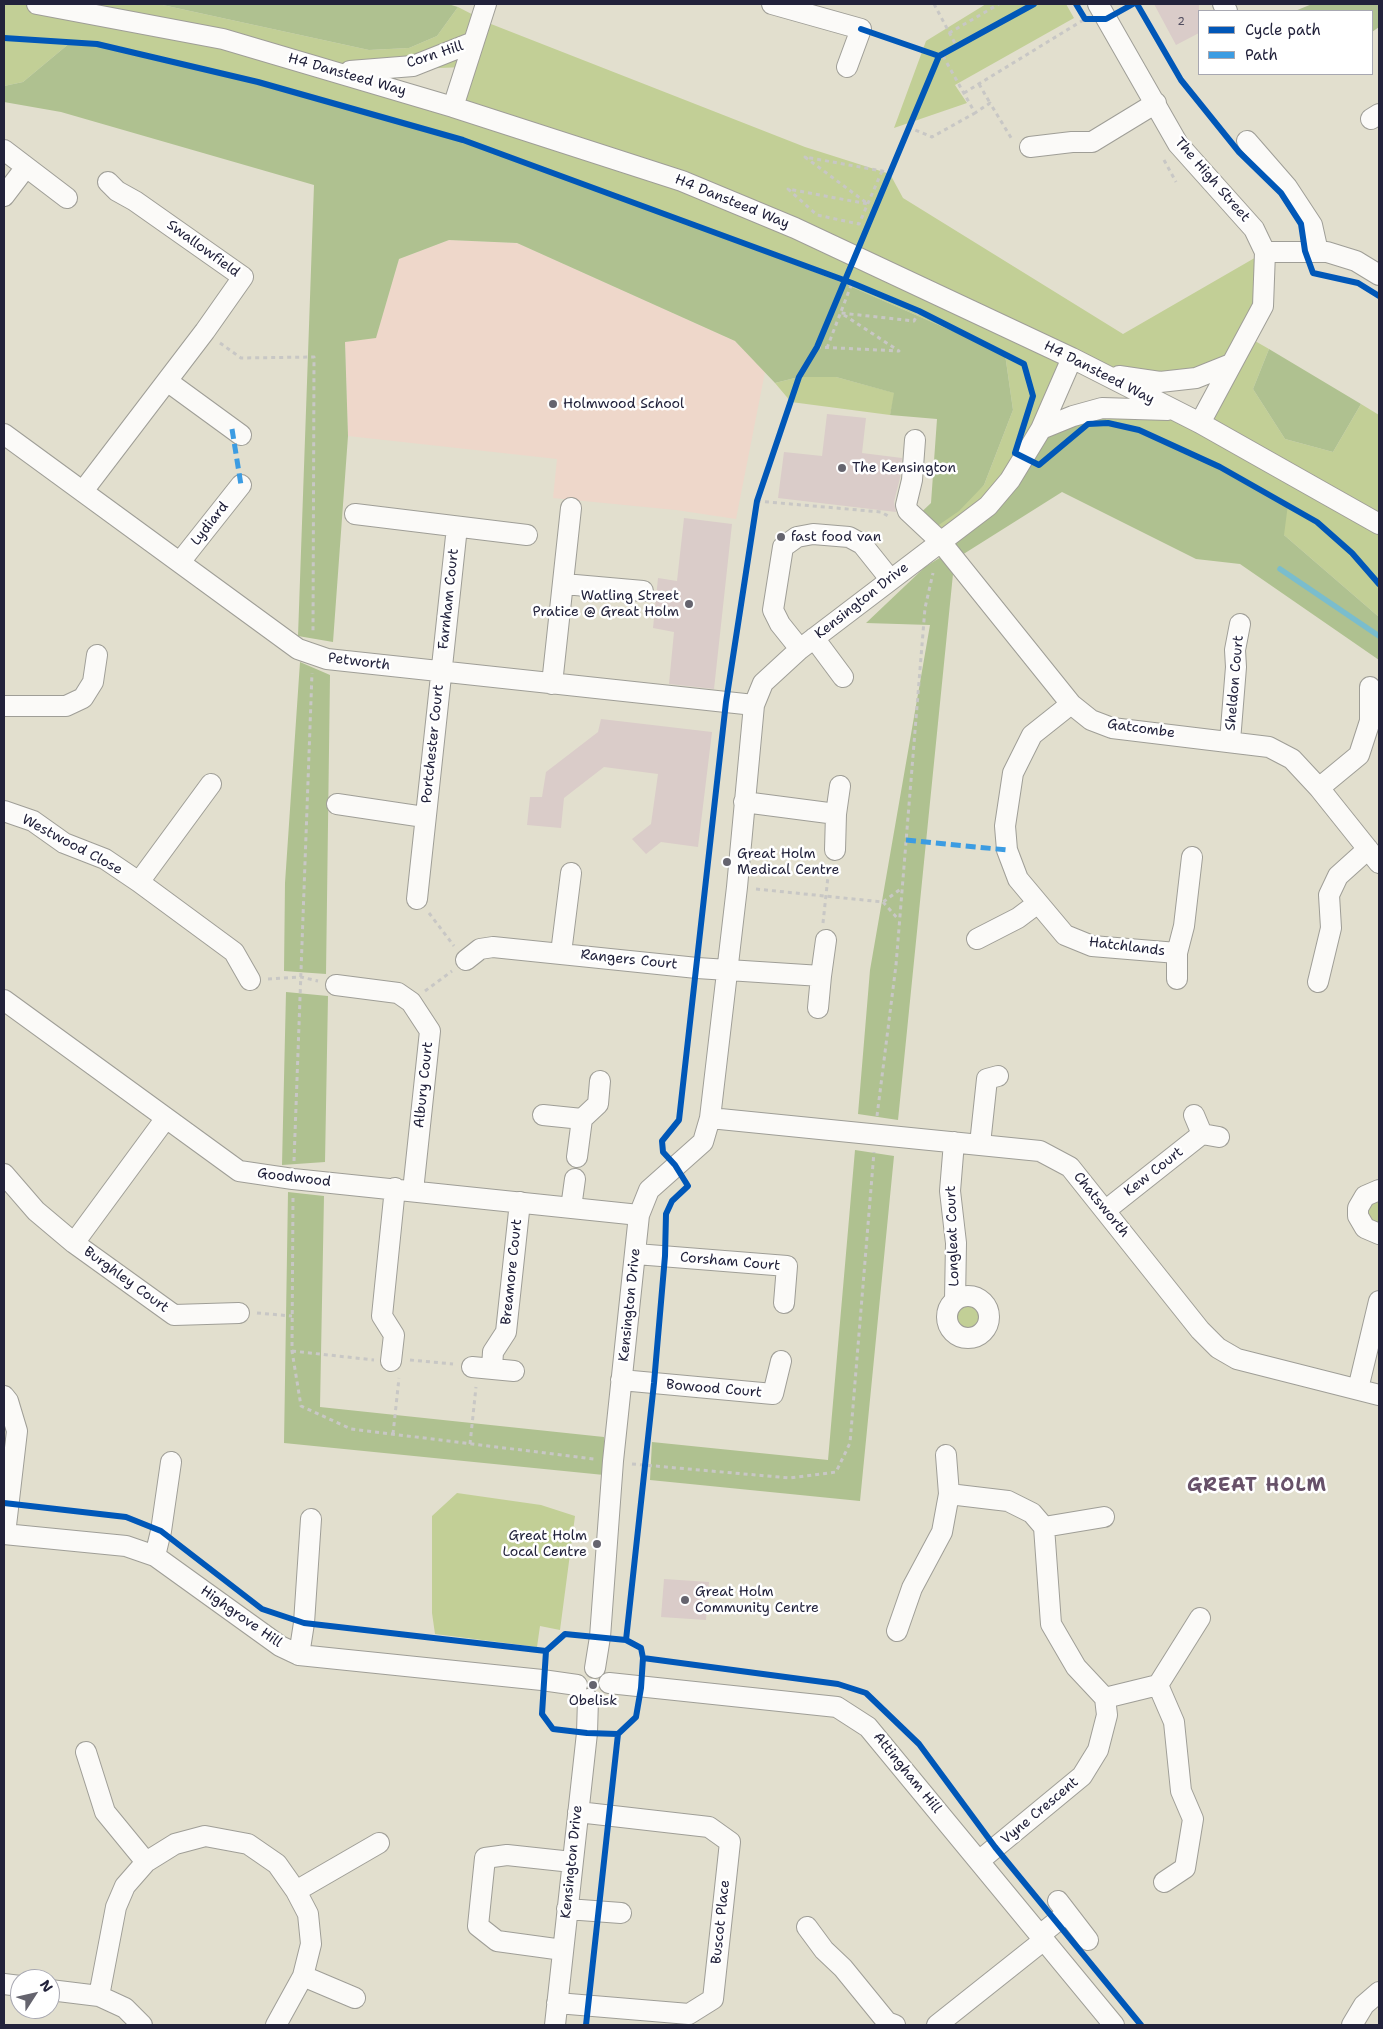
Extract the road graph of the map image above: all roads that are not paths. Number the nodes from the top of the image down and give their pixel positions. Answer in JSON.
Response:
{"nodes":[{"id":1,"x":37,"y":4,"type":"edge"},
{"id":2,"x":486,"y":4,"type":"edge"},
{"id":3,"x":772,"y":4,"type":"edge"},
{"id":4,"x":1095,"y":11,"type":"edge"},
{"id":5,"x":472,"y":43,"type":"junction"},
{"id":6,"x":847,"y":67,"type":"dead end"},
{"id":7,"x":340,"y":72,"type":"junction"},
{"id":8,"x":1156,"y":103,"type":"junction"},
{"id":9,"x":453,"y":107,"type":"junction"},
{"id":10,"x":1247,"y":141,"type":"dead end"},
{"id":11,"x":1030,"y":147,"type":"road end"},
{"id":12,"x":4,"y":150,"type":"edge"},
{"id":13,"x":26,"y":167,"type":"junction"},
{"id":14,"x":108,"y":182,"type":"dead end"},
{"id":15,"x":4,"y":196,"type":"edge"},
{"id":16,"x":67,"y":198,"type":"dead end"},
{"id":17,"x":1265,"y":252,"type":"junction"},
{"id":18,"x":1318,"y":252,"type":"junction"},
{"id":19,"x":1379,"y":276,"type":"edge"},
{"id":20,"x":1072,"y":358,"type":"junction"},
{"id":21,"x":1231,"y":364,"type":"junction"},
{"id":22,"x":1102,"y":373,"type":"junction"},
{"id":23,"x":168,"y":381,"type":"junction"},
{"id":24,"x":1172,"y":410,"type":"junction"},
{"id":25,"x":1200,"y":423,"type":"junction"},
{"id":26,"x":1041,"y":429,"type":"junction"},
{"id":27,"x":4,"y":434,"type":"edge"},
{"id":28,"x":241,"y":436,"type":"dead end"},
{"id":29,"x":915,"y":440,"type":"dead end"},
{"id":30,"x":241,"y":485,"type":"dead end"},
{"id":31,"x":83,"y":491,"type":"junction"},
{"id":32,"x":571,"y":508,"type":"dead end"},
{"id":33,"x":355,"y":514,"type":"dead end"},
{"id":34,"x":1379,"y":524,"type":"edge"},
{"id":35,"x":457,"y":527,"type":"junction"},
{"id":36,"x":526,"y":535,"type":"dead end"},
{"id":37,"x":940,"y":541,"type":"junction"},
{"id":38,"x":180,"y":562,"type":"junction"},
{"id":39,"x":890,"y":579,"type":"junction"},
{"id":40,"x":564,"y":584,"type":"junction"},
{"id":41,"x":643,"y":591,"type":"dead end"},
{"id":42,"x":1240,"y":624,"type":"dead end"},
{"id":43,"x":807,"y":643,"type":"junction"},
{"id":44,"x":97,"y":655,"type":"dead end"},
{"id":45,"x":441,"y":670,"type":"junction"},
{"id":46,"x":844,"y":677,"type":"dead end"},
{"id":47,"x":552,"y":684,"type":"junction"},
{"id":48,"x":1370,"y":687,"type":"dead end"},
{"id":49,"x":1070,"y":704,"type":"junction"},
{"id":50,"x":754,"y":705,"type":"junction"},
{"id":51,"x":4,"y":706,"type":"edge"},
{"id":52,"x":1230,"y":741,"type":"junction"},
{"id":53,"x":211,"y":784,"type":"dead end"},
{"id":54,"x":840,"y":786,"type":"dead end"},
{"id":55,"x":1319,"y":788,"type":"junction"},
{"id":56,"x":744,"y":802,"type":"junction"},
{"id":57,"x":337,"y":804,"type":"dead end"},
{"id":58,"x":4,"y":811,"type":"edge"},
{"id":59,"x":836,"y":814,"type":"junction"},
{"id":60,"x":424,"y":817,"type":"junction"},
{"id":61,"x":835,"y":850,"type":"road end"},
{"id":62,"x":1374,"y":856,"type":"edge"},
{"id":63,"x":1192,"y":857,"type":"dead end"},
{"id":64,"x":571,"y":873,"type":"dead end"},
{"id":65,"x":139,"y":882,"type":"junction"},
{"id":66,"x":417,"y":899,"type":"road end"},
{"id":67,"x":1038,"y":903,"type":"junction"},
{"id":68,"x":977,"y":939,"type":"dead end"},
{"id":69,"x":826,"y":940,"type":"road end"},
{"id":70,"x":561,"y":953,"type":"junction"},
{"id":71,"x":1177,"y":953,"type":"junction"},
{"id":72,"x":466,"y":960,"type":"road end"},
{"id":73,"x":727,"y":970,"type":"junction"},
{"id":74,"x":821,"y":976,"type":"junction"},
{"id":75,"x":1177,"y":979,"type":"dead end"},
{"id":76,"x":250,"y":980,"type":"road end"},
{"id":77,"x":1318,"y":982,"type":"dead end"},
{"id":78,"x":336,"y":985,"type":"road end"},
{"id":79,"x":4,"y":1000,"type":"edge"},
{"id":80,"x":818,"y":1008,"type":"dead end"},
{"id":81,"x":986,"y":1074,"type":"dead end"},
{"id":82,"x":600,"y":1081,"type":"dead end"},
{"id":83,"x":543,"y":1115,"type":"dead end"},
{"id":84,"x":1194,"y":1115,"type":"dead end"},
{"id":85,"x":166,"y":1118,"type":"junction"},
{"id":86,"x":710,"y":1118,"type":"junction"},
{"id":87,"x":582,"y":1119,"type":"junction"},
{"id":88,"x":954,"y":1142,"type":"junction"},
{"id":89,"x":980,"y":1144,"type":"junction"},
{"id":90,"x":578,"y":1157,"type":"dead end"},
{"id":91,"x":4,"y":1174,"type":"edge"},
{"id":92,"x":575,"y":1179,"type":"dead end"},
{"id":93,"x":404,"y":1190,"type":"junction"},
{"id":94,"x":1379,"y":1190,"type":"edge"},
{"id":95,"x":520,"y":1202,"type":"junction"},
{"id":96,"x":571,"y":1208,"type":"junction"},
{"id":97,"x":1106,"y":1210,"type":"junction"},
{"id":98,"x":639,"y":1215,"type":"junction"},
{"id":99,"x":1379,"y":1234,"type":"edge"},
{"id":100,"x":74,"y":1243,"type":"junction"},
{"id":101,"x":636,"y":1254,"type":"junction"},
{"id":102,"x":956,"y":1300,"type":"dead end"},
{"id":103,"x":1379,"y":1302,"type":"edge"},
{"id":104,"x":784,"y":1303,"type":"dead end"},
{"id":105,"x":238,"y":1313,"type":"road end"},
{"id":106,"x":396,"y":1361,"type":"road end"},
{"id":107,"x":781,"y":1361,"type":"dead end"},
{"id":108,"x":514,"y":1371,"type":"dead end"},
{"id":109,"x":622,"y":1380,"type":"junction"},
{"id":110,"x":1358,"y":1389,"type":"junction"},
{"id":111,"x":1379,"y":1395,"type":"edge"},
{"id":112,"x":4,"y":1396,"type":"edge"},
{"id":113,"x":946,"y":1455,"type":"dead end"},
{"id":114,"x":171,"y":1462,"type":"dead end"},
{"id":115,"x":950,"y":1494,"type":"junction"},
{"id":116,"x":1104,"y":1517,"type":"dead end"},
{"id":117,"x":311,"y":1519,"type":"dead end"},
{"id":118,"x":1044,"y":1527,"type":"junction"},
{"id":119,"x":4,"y":1534,"type":"edge"},
{"id":120,"x":155,"y":1556,"type":"junction"},
{"id":121,"x":1200,"y":1618,"type":"dead end"},
{"id":122,"x":897,"y":1631,"type":"dead end"},
{"id":123,"x":299,"y":1655,"type":"junction"},
{"id":124,"x":595,"y":1668,"type":"junction"},
{"id":125,"x":609,"y":1683,"type":"junction"},
{"id":126,"x":1158,"y":1685,"type":"junction"},
{"id":127,"x":583,"y":1692,"type":"junction"},
{"id":128,"x":1105,"y":1698,"type":"junction"},
{"id":129,"x":86,"y":1752,"type":"dead end"},
{"id":130,"x":578,"y":1812,"type":"junction"},
{"id":131,"x":379,"y":1843,"type":"dead end"},
{"id":132,"x":979,"y":1861,"type":"junction"},
{"id":133,"x":146,"y":1862,"type":"junction"},
{"id":134,"x":572,"y":1862,"type":"junction"},
{"id":135,"x":1164,"y":1882,"type":"dead end"},
{"id":136,"x":296,"y":1890,"type":"junction"},
{"id":137,"x":567,"y":1909,"type":"junction"},
{"id":138,"x":622,"y":1913,"type":"dead end"},
{"id":139,"x":807,"y":1927,"type":"dead end"},
{"id":140,"x":1042,"y":1938,"type":"junction"},
{"id":141,"x":1088,"y":1940,"type":"dead end"},
{"id":142,"x":563,"y":1950,"type":"junction"},
{"id":143,"x":303,"y":1976,"type":"junction"},
{"id":144,"x":60,"y":1991,"type":"edge"},
{"id":145,"x":1379,"y":1992,"type":"edge"},
{"id":146,"x":99,"y":1996,"type":"junction"},
{"id":147,"x":355,"y":1998,"type":"dead end"},
{"id":148,"x":557,"y":2003,"type":"junction"},
{"id":149,"x":142,"y":2025,"type":"edge"},
{"id":150,"x":276,"y":2025,"type":"edge"},
{"id":151,"x":555,"y":2025,"type":"edge"},
{"id":152,"x":895,"y":2025,"type":"edge"},
{"id":153,"x":936,"y":2025,"type":"edge"},
{"id":154,"x":1114,"y":2025,"type":"edge"},
{"id":155,"x":1352,"y":2025,"type":"edge"}],
"edges":[{"from":1,"to":7,"type":"street","name":"H4 Dansteed Way"},
{"from":2,"to":5,"type":"street","name":"Corn Hill"},
{"from":3,"to":6,"type":"street"},
{"from":4,"to":8,"type":"street","name":"The High Street"},
{"from":5,"to":7,"type":"street","name":"Corn Hill"},
{"from":5,"to":9,"type":"street","name":"Corn Hill"},
{"from":7,"to":9,"type":"street","name":"H4 Dansteed Way"},
{"from":8,"to":11,"type":"street"},
{"from":8,"to":17,"type":"street","name":"The High Street"},
{"from":9,"to":20,"type":"street","name":"H4 Dansteed Way"},
{"from":10,"to":18,"type":"street"},
{"from":12,"to":13,"type":"street"},
{"from":13,"to":15,"type":"street"},
{"from":13,"to":16,"type":"street"},
{"from":14,"to":23,"type":"street","name":"Swallowfield"},
{"from":17,"to":18,"type":"street"},
{"from":17,"to":21,"type":"street","name":"The High Street"},
{"from":18,"to":19,"type":"street"},
{"from":20,"to":22,"type":"street","name":"H4 Dansteed Way"},
{"from":20,"to":26,"type":"street","name":"Kensington Drive"},
{"from":21,"to":22,"type":"street"},
{"from":21,"to":25,"type":"street","name":"The High Street"},
{"from":22,"to":24,"type":"street","name":"H4 Dansteed Way"},
{"from":23,"to":28,"type":"street"},
{"from":23,"to":31,"type":"street","name":"Swallowfield"},
{"from":24,"to":25,"type":"street","name":"H4 Dansteed Way"},
{"from":24,"to":26,"type":"street"},
{"from":25,"to":34,"type":"street","name":"H4 Dansteed Way"},
{"from":26,"to":37,"type":"street","name":"Kensington Drive"},
{"from":27,"to":31,"type":"street","name":"Petworth"},
{"from":29,"to":37,"type":"street","name":"Gatcombe"},
{"from":30,"to":38,"type":"street","name":"Lydiard"},
{"from":31,"to":38,"type":"street","name":"Petworth"},
{"from":32,"to":40,"type":"street"},
{"from":33,"to":35,"type":"street"},
{"from":35,"to":36,"type":"street"},
{"from":35,"to":45,"type":"street","name":"Farnham Court"},
{"from":37,"to":39,"type":"street","name":"Kensington Drive"},
{"from":37,"to":49,"type":"street","name":"Gatcombe"},
{"from":38,"to":45,"type":"street","name":"Petworth"},
{"from":39,"to":43,"type":"street","name":"Kensington Drive"},
{"from":39,"to":43,"type":"street"},
{"from":40,"to":41,"type":"street"},
{"from":40,"to":47,"type":"street"},
{"from":42,"to":52,"type":"street","name":"Sheldon Court"},
{"from":43,"to":46,"type":"street"},
{"from":43,"to":50,"type":"street","name":"Kensington Drive"},
{"from":44,"to":51,"type":"street"},
{"from":45,"to":47,"type":"street","name":"Petworth"},
{"from":45,"to":60,"type":"street","name":"Portchester Court"},
{"from":47,"to":50,"type":"street","name":"Petworth"},
{"from":48,"to":55,"type":"street"},
{"from":49,"to":52,"type":"street","name":"Gatcombe"},
{"from":49,"to":67,"type":"street","name":"Hatchlands"},
{"from":50,"to":56,"type":"street","name":"Kensington Drive"},
{"from":52,"to":55,"type":"street","name":"Gatcombe"},
{"from":53,"to":65,"type":"street"},
{"from":54,"to":59,"type":"street"},
{"from":55,"to":62,"type":"street","name":"Gatcombe"},
{"from":56,"to":59,"type":"street"},
{"from":56,"to":73,"type":"street","name":"Kensington Drive"},
{"from":57,"to":60,"type":"street","name":"Portchester Court"},
{"from":58,"to":65,"type":"street","name":"Westwood Close"},
{"from":59,"to":61,"type":"street"},
{"from":60,"to":66,"type":"street","name":"Portchester Court"},
{"from":62,"to":77,"type":"street"},
{"from":63,"to":71,"type":"street"},
{"from":64,"to":70,"type":"street","name":"Rangers Court"},
{"from":65,"to":76,"type":"street","name":"Westwood Close"},
{"from":67,"to":68,"type":"street"},
{"from":67,"to":71,"type":"street","name":"Hatchlands"},
{"from":69,"to":74,"type":"street"},
{"from":70,"to":72,"type":"street","name":"Rangers Court"},
{"from":70,"to":73,"type":"street","name":"Rangers Court"},
{"from":71,"to":75,"type":"street","name":"Hatchlands"},
{"from":73,"to":74,"type":"street"},
{"from":73,"to":86,"type":"street","name":"Kensington Drive"},
{"from":74,"to":80,"type":"street"},
{"from":78,"to":93,"type":"street","name":"Albury Court"},
{"from":79,"to":85,"type":"street","name":"Goodwood"},
{"from":81,"to":89,"type":"street"},
{"from":82,"to":87,"type":"street"},
{"from":83,"to":87,"type":"street"},
{"from":84,"to":97,"type":"street","name":"Kew Court"},
{"from":85,"to":93,"type":"street","name":"Goodwood"},
{"from":85,"to":100,"type":"street","name":"Burghley Court"},
{"from":86,"to":88,"type":"street","name":"Chatsworth"},
{"from":86,"to":98,"type":"street","name":"Kensington Drive"},
{"from":87,"to":90,"type":"street"},
{"from":88,"to":89,"type":"street","name":"Chatsworth"},
{"from":88,"to":102,"type":"street","name":"Longleat Court"},
{"from":89,"to":97,"type":"street","name":"Chatsworth"},
{"from":91,"to":100,"type":"street","name":"Burghley Court"},
{"from":92,"to":96,"type":"street"},
{"from":93,"to":95,"type":"street","name":"Goodwood"},
{"from":93,"to":106,"type":"street","name":"Albury Court"},
{"from":94,"to":99,"type":"street"},
{"from":95,"to":96,"type":"street","name":"Goodwood"},
{"from":95,"to":108,"type":"street","name":"Breamore Court"},
{"from":96,"to":98,"type":"street","name":"Goodwood"},
{"from":97,"to":110,"type":"street","name":"Chatsworth"},
{"from":98,"to":101,"type":"street","name":"Kensington Drive"},
{"from":100,"to":105,"type":"street","name":"Burghley Court"},
{"from":101,"to":104,"type":"street","name":"Corsham Court"},
{"from":101,"to":109,"type":"street","name":"Kensington Drive"},
{"from":103,"to":110,"type":"street"},
{"from":107,"to":109,"type":"street","name":"Bowood Court"},
{"from":109,"to":124,"type":"street","name":"Kensington Drive"},
{"from":110,"to":111,"type":"street","name":"Chatsworth"},
{"from":112,"to":119,"type":"street"},
{"from":113,"to":115,"type":"street"},
{"from":114,"to":120,"type":"street"},
{"from":115,"to":118,"type":"street"},
{"from":115,"to":122,"type":"street"},
{"from":116,"to":118,"type":"street"},
{"from":117,"to":123,"type":"street"},
{"from":118,"to":128,"type":"street"},
{"from":119,"to":120,"type":"street","name":"Highgrove Hill"},
{"from":120,"to":123,"type":"street","name":"Highgrove Hill"},
{"from":121,"to":126,"type":"street"},
{"from":123,"to":127,"type":"street","name":"Highgrove Hill"},
{"from":124,"to":125,"type":"street"},
{"from":124,"to":127,"type":"street"},
{"from":125,"to":127,"type":"street"},
{"from":125,"to":132,"type":"street","name":"Attingham Hill"},
{"from":126,"to":128,"type":"street"},
{"from":126,"to":135,"type":"street"},
{"from":127,"to":130,"type":"street","name":"Kensington Drive"},
{"from":128,"to":132,"type":"street","name":"Vyne Crescent"},
{"from":129,"to":133,"type":"street"},
{"from":130,"to":134,"type":"street","name":"Kensington Drive"},
{"from":130,"to":148,"type":"street","name":"Buscot Place"},
{"from":131,"to":136,"type":"street"},
{"from":132,"to":140,"type":"street","name":"Attingham Hill"},
{"from":133,"to":136,"type":"street"},
{"from":133,"to":146,"type":"street"},
{"from":134,"to":137,"type":"street","name":"Kensington Drive"},
{"from":134,"to":142,"type":"street"},
{"from":136,"to":143,"type":"street"},
{"from":137,"to":138,"type":"street"},
{"from":137,"to":142,"type":"street","name":"Kensington Drive"},
{"from":139,"to":152,"type":"street"},
{"from":140,"to":141,"type":"street"},
{"from":140,"to":153,"type":"street"},
{"from":140,"to":154,"type":"street","name":"Attingham Hill"},
{"from":142,"to":148,"type":"street","name":"Kensington Drive"},
{"from":143,"to":147,"type":"street"},
{"from":143,"to":150,"type":"street"},
{"from":144,"to":146,"type":"street"},
{"from":145,"to":155,"type":"street"},
{"from":146,"to":149,"type":"street"},
{"from":148,"to":151,"type":"street","name":"Kensington Drive"}]}
